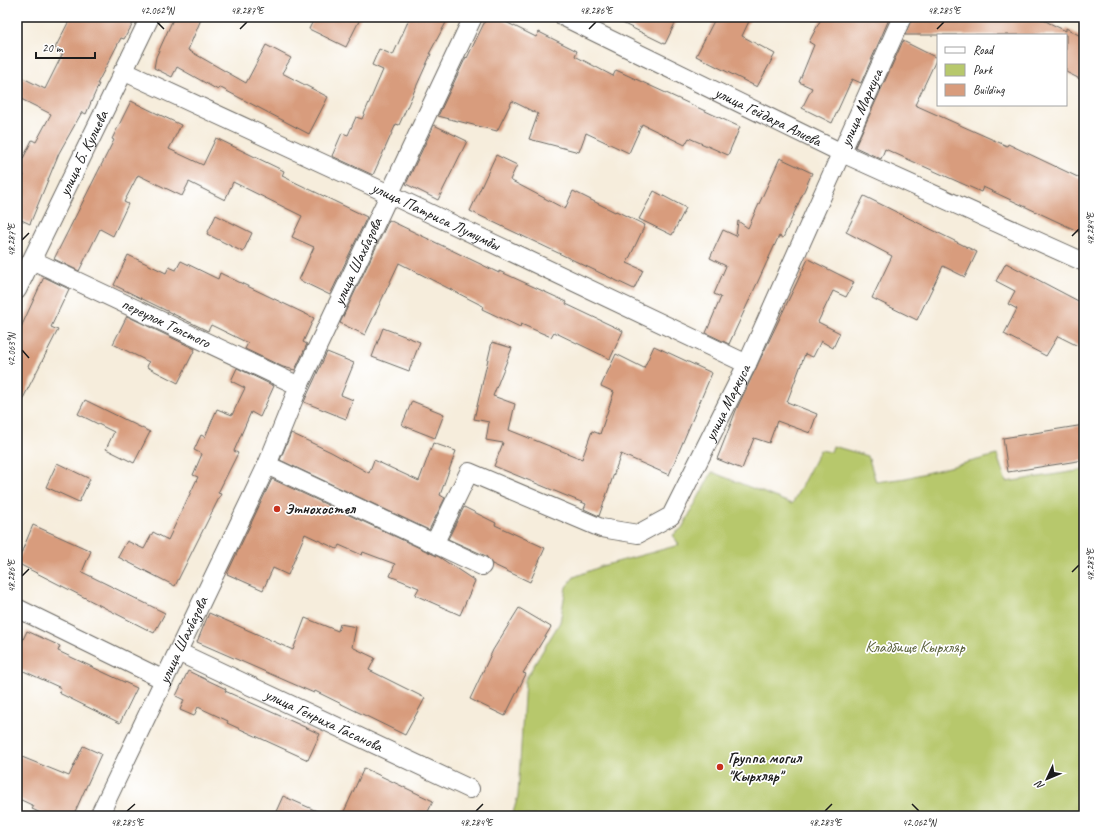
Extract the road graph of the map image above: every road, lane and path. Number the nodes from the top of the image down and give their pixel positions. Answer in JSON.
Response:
{"nodes":[{"id":1,"x":150,"y":17,"type":"edge"},
{"id":2,"x":473,"y":17,"type":"edge"},
{"id":3,"x":564,"y":17,"type":"edge"},
{"id":4,"x":902,"y":17,"type":"edge"},
{"id":5,"x":123,"y":71,"type":"junction"},
{"id":6,"x":842,"y":153,"type":"junction"},
{"id":7,"x":389,"y":194,"type":"junction"},
{"id":8,"x":32,"y":260,"type":"junction"},
{"id":9,"x":1084,"y":262,"type":"edge"},
{"id":10,"x":17,"y":290,"type":"edge"},
{"id":11,"x":747,"y":364,"type":"junction"},
{"id":12,"x":299,"y":386,"type":"junction"},
{"id":13,"x":267,"y":465,"type":"junction"},
{"id":14,"x":435,"y":542,"type":"junction"},
{"id":15,"x":482,"y":566,"type":"dead end"},
{"id":16,"x":17,"y":608,"type":"edge"},
{"id":17,"x":178,"y":652,"type":"junction"},
{"id":18,"x":164,"y":680,"type":"junction"},
{"id":19,"x":470,"y":789,"type":"dead end"},
{"id":20,"x":99,"y":816,"type":"edge"}],
"edges":[{"from":1,"to":5,"type":"street","name":"улица Б. Кулиева"},
{"from":2,"to":7,"type":"street","name":"улица Шахбазова"},
{"from":3,"to":6,"type":"street","name":"улица Гейдара Алиева"},
{"from":4,"to":6,"type":"street","name":"улица Маркуса"},
{"from":5,"to":7,"type":"street","name":"улица Патриса Лумумбы"},
{"from":5,"to":8,"type":"street","name":"улица Б. Кулиева"},
{"from":6,"to":9,"type":"street","name":"улица Гейдара Алиева"},
{"from":6,"to":11,"type":"street","name":"улица Маркуса"},
{"from":7,"to":11,"type":"street","name":"улица Патриса Лумумбы"},
{"from":7,"to":12,"type":"street","name":"улица Шахбазова"},
{"from":8,"to":10,"type":"street","name":"улица Б. Кулиева"},
{"from":8,"to":12,"type":"street","name":"переулок Толстого"},
{"from":11,"to":14,"type":"street","name":"улица Маркуса"},
{"from":12,"to":13,"type":"street","name":"улица Шахбазова"},
{"from":13,"to":14,"type":"street"},
{"from":13,"to":17,"type":"street","name":"улица Шахбазова"},
{"from":14,"to":15,"type":"street"},
{"from":16,"to":18,"type":"street"},
{"from":17,"to":18,"type":"street","name":"улица Шахбазова"},
{"from":17,"to":19,"type":"street","name":"улица Генриха Гасанова"},
{"from":18,"to":20,"type":"street","name":"улица Шахбазова"}]}
